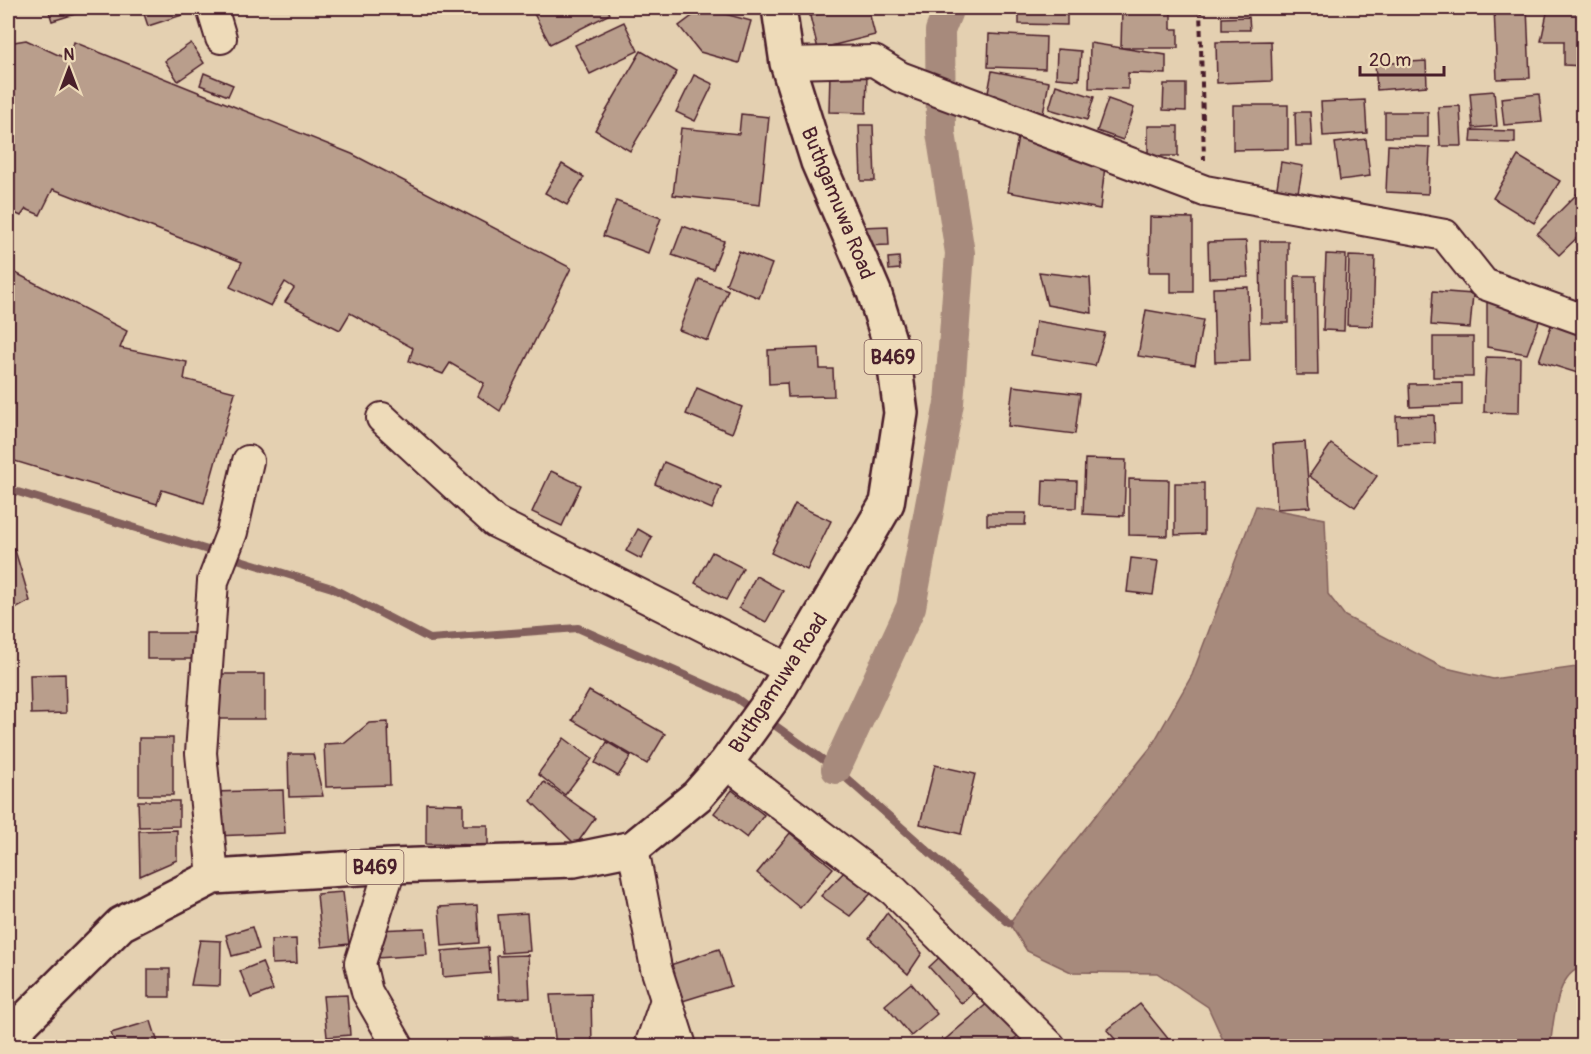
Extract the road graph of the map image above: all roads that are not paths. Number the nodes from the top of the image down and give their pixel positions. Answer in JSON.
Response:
{"nodes":[{"id":1,"x":213,"y":8,"type":"edge"},
{"id":2,"x":779,"y":8,"type":"edge"},
{"id":3,"x":221,"y":38,"type":"dead end"},
{"id":4,"x":788,"y":63,"type":"junction"},
{"id":5,"x":1584,"y":320,"type":"edge"},
{"id":6,"x":382,"y":418,"type":"dead end"},
{"id":7,"x":248,"y":461,"type":"dead end"},
{"id":8,"x":783,"y":682,"type":"junction"},
{"id":9,"x":726,"y":763,"type":"junction"},
{"id":10,"x":633,"y":848,"type":"junction"},
{"id":11,"x":391,"y":866,"type":"junction"},
{"id":12,"x":213,"y":877,"type":"junction"},
{"id":13,"x":666,"y":1000,"type":"junction"},
{"id":14,"x":8,"y":1037,"type":"edge"},
{"id":15,"x":398,"y":1047,"type":"edge"},
{"id":16,"x":650,"y":1047,"type":"edge"},
{"id":17,"x":681,"y":1047,"type":"edge"},
{"id":18,"x":1050,"y":1047,"type":"edge"}],
"edges":[{"from":1,"to":3,"type":"street"},
{"from":2,"to":4,"type":"main road","name":"Buthgamuwa Road","number":"B469"},
{"from":4,"to":5,"type":"street"},
{"from":4,"to":8,"type":"main road","name":"Buthgamuwa Road","number":"B469"},
{"from":6,"to":8,"type":"street"},
{"from":7,"to":12,"type":"street"},
{"from":8,"to":9,"type":"main road","name":"Buthgamuwa Road","number":"B469"},
{"from":9,"to":10,"type":"main road","name":"Buthgamuwa Road","number":"B469"},
{"from":9,"to":18,"type":"street"},
{"from":10,"to":11,"type":"main road","name":"Buthgamuwa Road","number":"B469"},
{"from":10,"to":13,"type":"street"},
{"from":11,"to":12,"type":"main road","name":"Buthgamuwa Road","number":"B469"},
{"from":11,"to":15,"type":"street"},
{"from":12,"to":14,"type":"main road","name":"Buthgamuwa Road","number":"B469"},
{"from":13,"to":16,"type":"street"},
{"from":13,"to":17,"type":"street"}]}
